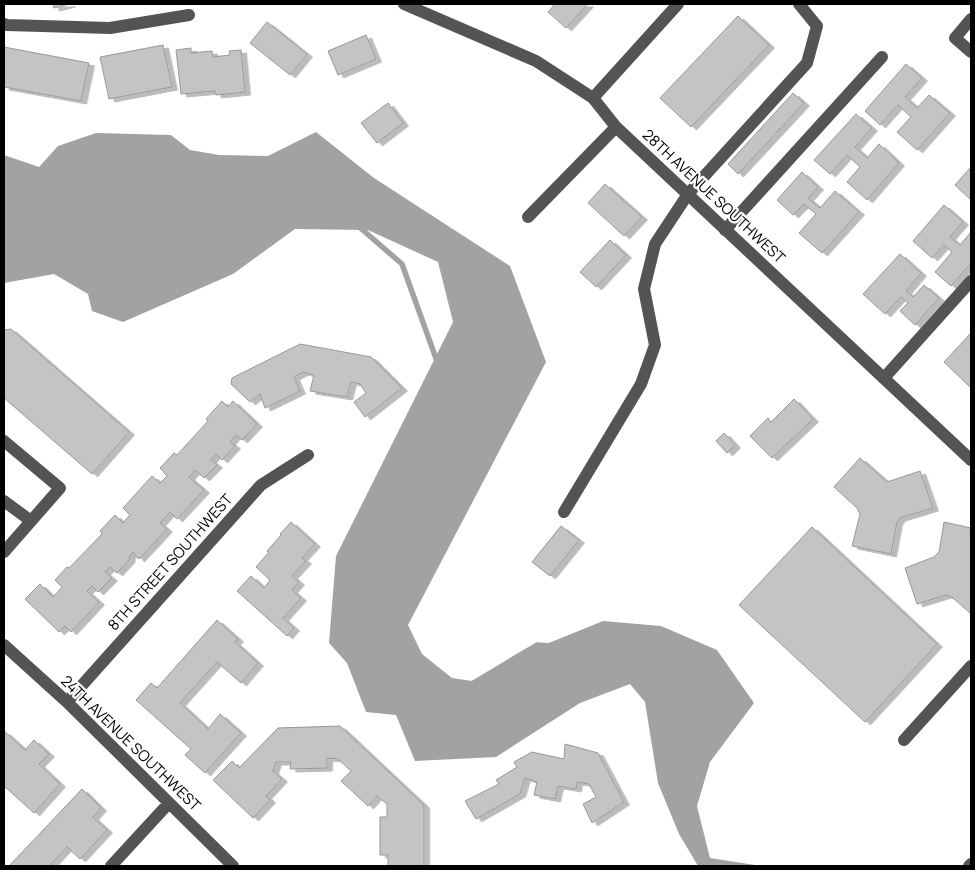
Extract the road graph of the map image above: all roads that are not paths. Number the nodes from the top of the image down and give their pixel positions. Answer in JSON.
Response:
{"nodes":[{"id":1,"x":404,"y":4,"type":"edge"},
{"id":2,"x":678,"y":4,"type":"edge"},
{"id":3,"x":800,"y":4,"type":"edge"},
{"id":4,"x":189,"y":15,"type":"dead end"},
{"id":5,"x":971,"y":19,"type":"edge"},
{"id":6,"x":4,"y":24,"type":"edge"},
{"id":7,"x":971,"y":52,"type":"edge"},
{"id":8,"x":882,"y":57,"type":"dead end"},
{"id":9,"x":593,"y":98,"type":"junction"},
{"id":10,"x":616,"y":127,"type":"junction"},
{"id":11,"x":688,"y":194,"type":"junction"},
{"id":12,"x":528,"y":217,"type":"dead end"},
{"id":13,"x":725,"y":230,"type":"junction"},
{"id":14,"x":971,"y":281,"type":"edge"},
{"id":15,"x":884,"y":378,"type":"junction"},
{"id":16,"x":4,"y":441,"type":"edge"},
{"id":17,"x":308,"y":455,"type":"dead end"},
{"id":18,"x":971,"y":460,"type":"edge"},
{"id":19,"x":4,"y":501,"type":"edge"},
{"id":20,"x":564,"y":512,"type":"dead end"},
{"id":21,"x":31,"y":522,"type":"junction"},
{"id":22,"x":4,"y":552,"type":"edge"},
{"id":23,"x":4,"y":645,"type":"edge"},
{"id":24,"x":971,"y":666,"type":"edge"},
{"id":25,"x":67,"y":702,"type":"junction"},
{"id":26,"x":904,"y":740,"type":"dead end"},
{"id":27,"x":169,"y":804,"type":"junction"},
{"id":28,"x":111,"y":866,"type":"edge"},
{"id":29,"x":233,"y":866,"type":"edge"}],
"edges":[{"from":1,"to":9,"type":"street","name":"28TH AVENUE SOUTHWEST"},
{"from":2,"to":9,"type":"street"},
{"from":3,"to":11,"type":"street"},
{"from":4,"to":6,"type":"street"},
{"from":5,"to":7,"type":"street"},
{"from":8,"to":13,"type":"street"},
{"from":9,"to":10,"type":"street","name":"28TH AVENUE SOUTHWEST"},
{"from":10,"to":11,"type":"street","name":"28TH AVENUE SOUTHWEST"},
{"from":10,"to":12,"type":"street"},
{"from":11,"to":13,"type":"street","name":"28TH AVENUE SOUTHWEST"},
{"from":11,"to":20,"type":"street"},
{"from":13,"to":15,"type":"street","name":"28TH AVENUE SOUTHWEST"},
{"from":14,"to":15,"type":"street"},
{"from":15,"to":18,"type":"street","name":"28TH AVENUE SOUTHWEST"},
{"from":16,"to":21,"type":"street"},
{"from":17,"to":25,"type":"street","name":"8TH STREET SOUTHWEST"},
{"from":19,"to":21,"type":"street"},
{"from":21,"to":22,"type":"street"},
{"from":23,"to":25,"type":"street","name":"24TH AVENUE SOUTHWEST"},
{"from":24,"to":26,"type":"street"},
{"from":25,"to":27,"type":"street","name":"24TH AVENUE SOUTHWEST"},
{"from":27,"to":28,"type":"street"},
{"from":27,"to":29,"type":"street","name":"24TH AVENUE SOUTHWEST"}]}
